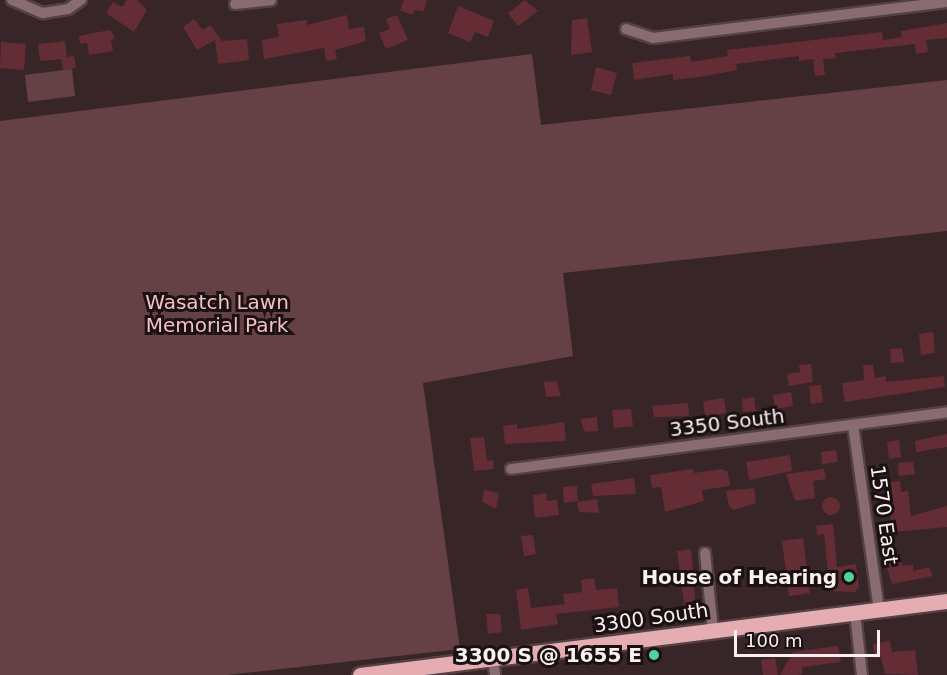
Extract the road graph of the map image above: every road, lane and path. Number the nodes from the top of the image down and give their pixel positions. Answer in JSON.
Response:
{"nodes":[{"id":1,"x":12,"y":0,"type":"edge"},
{"id":2,"x":81,"y":0,"type":"edge"},
{"id":3,"x":271,"y":0,"type":"edge"},
{"id":4,"x":947,"y":2,"type":"edge"},
{"id":5,"x":235,"y":4,"type":"dead end"},
{"id":6,"x":626,"y":29,"type":"dead end"},
{"id":7,"x":947,"y":412,"type":"edge"},
{"id":8,"x":853,"y":425,"type":"junction"},
{"id":9,"x":511,"y":469,"type":"dead end"},
{"id":10,"x":705,"y":554,"type":"dead end"},
{"id":11,"x":947,"y":601,"type":"edge"},
{"id":12,"x":879,"y":610,"type":"junction"},
{"id":13,"x":855,"y":613,"type":"junction"},
{"id":14,"x":713,"y":631,"type":"junction"},
{"id":15,"x":494,"y":668,"type":"edge"},
{"id":16,"x":360,"y":675,"type":"edge"},
{"id":17,"x":862,"y":675,"type":"edge"}],
"edges":[{"from":1,"to":2,"type":"street"},
{"from":3,"to":5,"type":"street"},
{"from":4,"to":6,"type":"street"},
{"from":7,"to":8,"type":"street","name":"3350 South"},
{"from":8,"to":9,"type":"street","name":"3350 South"},
{"from":8,"to":12,"type":"street","name":"1570 East"},
{"from":10,"to":14,"type":"street"},
{"from":11,"to":12,"type":"main road","name":"3300 South"},
{"from":12,"to":13,"type":"main road","name":"3300 South"},
{"from":13,"to":14,"type":"main road","name":"3300 South"},
{"from":13,"to":17,"type":"street"},
{"from":14,"to":15,"type":"main road","name":"3300 South"},
{"from":15,"to":16,"type":"main road","name":"3300 South"}]}
